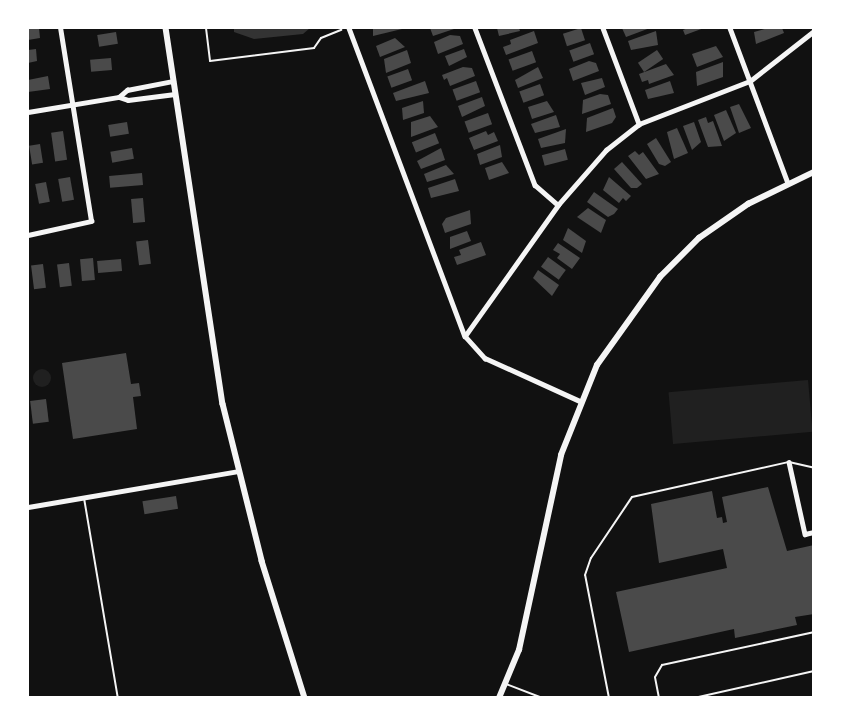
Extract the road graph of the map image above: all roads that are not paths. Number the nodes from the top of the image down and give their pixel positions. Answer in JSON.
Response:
{"nodes":[{"id":1,"x":60,"y":28,"type":"edge"},
{"id":2,"x":166,"y":28,"type":"edge"},
{"id":3,"x":350,"y":28,"type":"edge"},
{"id":4,"x":475,"y":28,"type":"edge"},
{"id":5,"x":602,"y":28,"type":"edge"},
{"id":6,"x":730,"y":28,"type":"edge"},
{"id":7,"x":814,"y":31,"type":"edge"},
{"id":8,"x":750,"y":81,"type":"junction"},
{"id":9,"x":174,"y":82,"type":"junction"},
{"id":10,"x":175,"y":94,"type":"junction"},
{"id":11,"x":119,"y":97,"type":"junction"},
{"id":12,"x":72,"y":104,"type":"junction"},
{"id":13,"x":28,"y":112,"type":"edge"},
{"id":14,"x":639,"y":124,"type":"junction"},
{"id":15,"x":814,"y":172,"type":"edge"},
{"id":16,"x":788,"y":184,"type":"junction"},
{"id":17,"x":558,"y":206,"type":"junction"},
{"id":18,"x":28,"y":235,"type":"edge"},
{"id":19,"x":465,"y":336,"type":"junction"},
{"id":20,"x":580,"y":401,"type":"junction"},
{"id":21,"x":789,"y":462,"type":"junction"},
{"id":22,"x":814,"y":468,"type":"edge"},
{"id":23,"x":238,"y":472,"type":"junction"},
{"id":24,"x":84,"y":498,"type":"junction"},
{"id":25,"x":28,"y":506,"type":"edge"},
{"id":26,"x":814,"y":532,"type":"edge"},
{"id":27,"x":814,"y":632,"type":"edge"},
{"id":28,"x":814,"y":672,"type":"edge"},
{"id":29,"x":506,"y":684,"type":"junction"},
{"id":30,"x":118,"y":698,"type":"edge"},
{"id":31,"x":305,"y":698,"type":"edge"},
{"id":32,"x":499,"y":698,"type":"edge"},
{"id":33,"x":542,"y":698,"type":"edge"},
{"id":34,"x":609,"y":698,"type":"edge"},
{"id":35,"x":659,"y":698,"type":"edge"},
{"id":36,"x":694,"y":698,"type":"edge"}],
"edges":[{"from":1,"to":12,"type":"street"},
{"from":2,"to":9,"type":"main road"},
{"from":3,"to":19,"type":"street"},
{"from":4,"to":17,"type":"street"},
{"from":5,"to":14,"type":"street"},
{"from":6,"to":8,"type":"street"},
{"from":7,"to":8,"type":"street"},
{"from":8,"to":14,"type":"street"},
{"from":8,"to":16,"type":"street"},
{"from":9,"to":10,"type":"main road"},
{"from":9,"to":11,"type":"street"},
{"from":10,"to":11,"type":"street"},
{"from":10,"to":23,"type":"main road"},
{"from":11,"to":12,"type":"street"},
{"from":12,"to":13,"type":"street"},
{"from":12,"to":18,"type":"street"},
{"from":14,"to":17,"type":"street"},
{"from":15,"to":16,"type":"main road"},
{"from":16,"to":20,"type":"main road"},
{"from":17,"to":19,"type":"street"},
{"from":19,"to":20,"type":"street"},
{"from":20,"to":29,"type":"main road"},
{"from":21,"to":22,"type":"lane"},
{"from":21,"to":26,"type":"street"},
{"from":21,"to":34,"type":"lane"},
{"from":23,"to":24,"type":"street"},
{"from":23,"to":31,"type":"main road"},
{"from":24,"to":25,"type":"street"},
{"from":24,"to":30,"type":"lane"},
{"from":27,"to":35,"type":"lane"},
{"from":28,"to":36,"type":"lane"},
{"from":29,"to":32,"type":"main road"},
{"from":29,"to":33,"type":"lane"}]}
